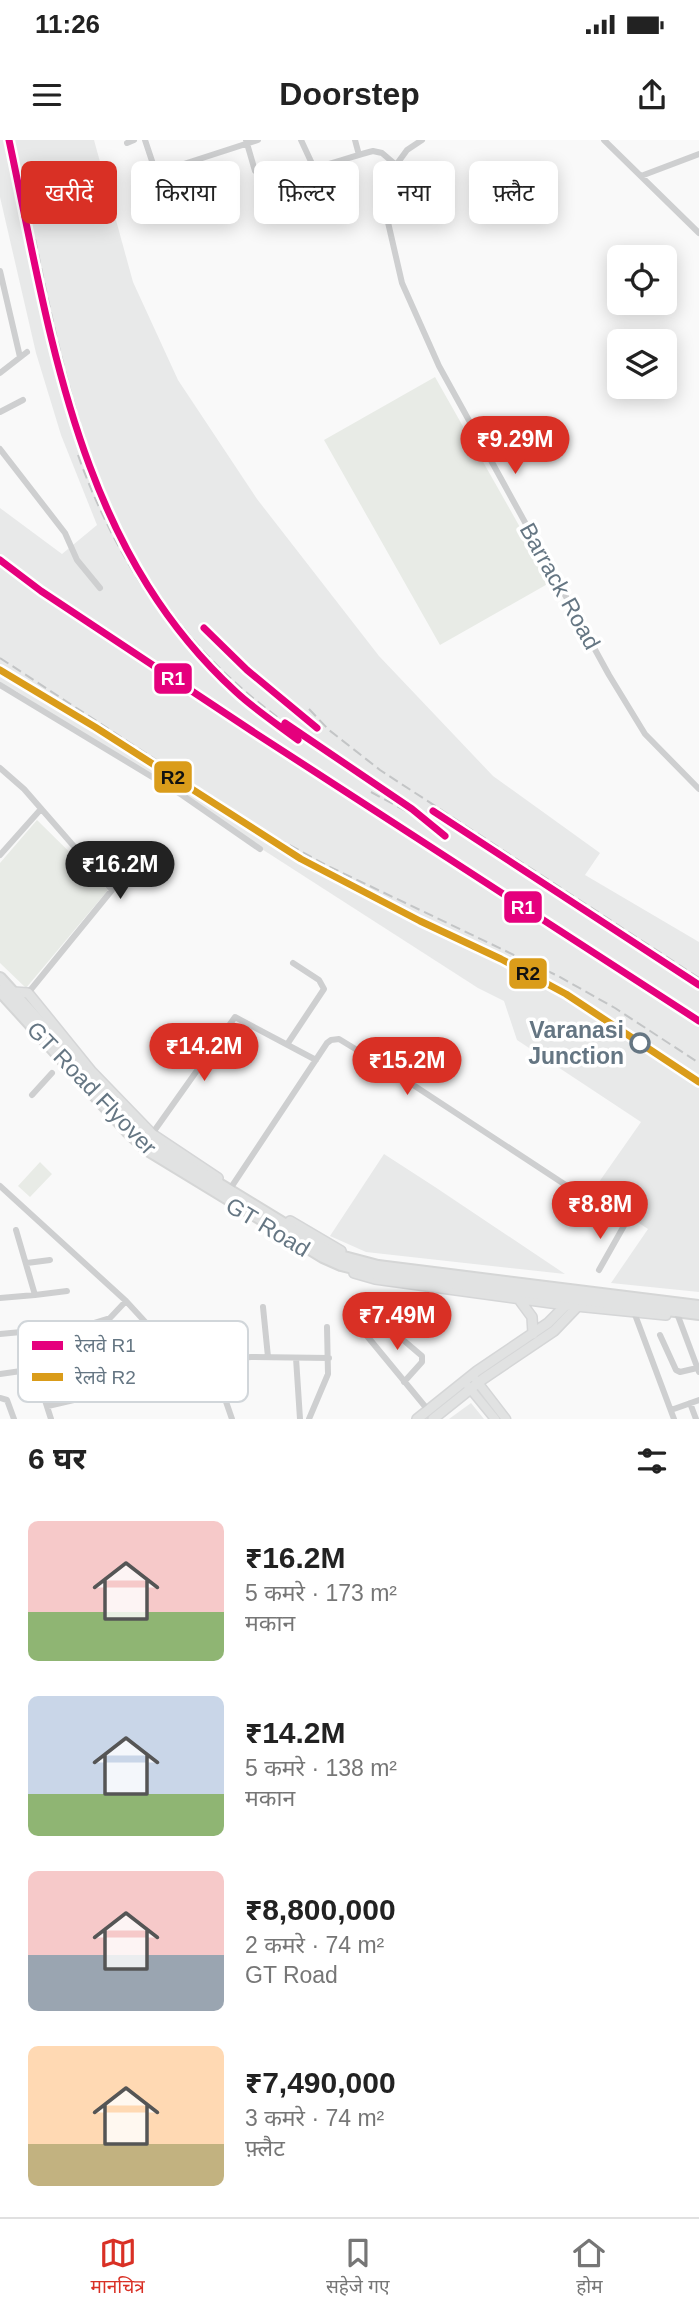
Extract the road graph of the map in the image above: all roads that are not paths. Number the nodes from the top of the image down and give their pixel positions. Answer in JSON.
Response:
{"nodes":[{"id":1,"x":145,"y":140,"type":"edge"},
{"id":2,"x":258,"y":140,"type":"edge"},
{"id":3,"x":301,"y":140,"type":"edge"},
{"id":4,"x":355,"y":140,"type":"edge"},
{"id":5,"x":422,"y":140,"type":"edge"},
{"id":6,"x":604,"y":140,"type":"edge"},
{"id":7,"x":246,"y":142,"type":"edge"},
{"id":8,"x":699,"y":154,"type":"edge"},
{"id":9,"x":359,"y":155,"type":"junction"},
{"id":10,"x":311,"y":161,"type":"edge"},
{"id":11,"x":338,"y":161,"type":"edge"},
{"id":12,"x":391,"y":161,"type":"edge"},
{"id":13,"x":399,"y":161,"type":"edge"},
{"id":14,"x":254,"y":168,"type":"edge"},
{"id":15,"x":641,"y":176,"type":"junction"},
{"id":16,"x":388,"y":224,"type":"edge"},
{"id":17,"x":699,"y":233,"type":"edge"},
{"id":18,"x":0,"y":271,"type":"edge"},
{"id":19,"x":10,"y":314,"type":"junction"},
{"id":20,"x":0,"y":317,"type":"edge"},
{"id":21,"x":27,"y":352,"type":"dead end"},
{"id":22,"x":20,"y":357,"type":"junction"},
{"id":23,"x":0,"y":373,"type":"edge"},
{"id":24,"x":23,"y":400,"type":"dead end"},
{"id":25,"x":0,"y":412,"type":"edge"},
{"id":26,"x":0,"y":449,"type":"edge"},
{"id":27,"x":100,"y":588,"type":"dead end"},
{"id":28,"x":0,"y":685,"type":"edge"},
{"id":29,"x":0,"y":768,"type":"edge"},
{"id":30,"x":699,"y":789,"type":"edge"},
{"id":31,"x":41,"y":809,"type":"junction"},
{"id":32,"x":260,"y":849,"type":"dead end"},
{"id":33,"x":0,"y":855,"type":"edge"},
{"id":34,"x":293,"y":963,"type":"dead end"},
{"id":35,"x":0,"y":978,"type":"edge"},
{"id":36,"x":7,"y":993,"type":"edge"},
{"id":37,"x":23,"y":1001,"type":"junction"},
{"id":38,"x":288,"y":1043,"type":"junction"},
{"id":39,"x":316,"y":1060,"type":"junction"},
{"id":40,"x":52,"y":1073,"type":"dead end"},
{"id":41,"x":32,"y":1096,"type":"dead end"},
{"id":42,"x":152,"y":1134,"type":"junction"},
{"id":43,"x":0,"y":1186,"type":"edge"},
{"id":44,"x":232,"y":1186,"type":"junction"},
{"id":45,"x":16,"y":1230,"type":"dead end"},
{"id":46,"x":50,"y":1259,"type":"dead end"},
{"id":47,"x":27,"y":1263,"type":"junction"},
{"id":48,"x":599,"y":1270,"type":"dead end"},
{"id":49,"x":67,"y":1291,"type":"dead end"},
{"id":50,"x":35,"y":1295,"type":"junction"},
{"id":51,"x":0,"y":1298,"type":"edge"},
{"id":52,"x":518,"y":1298,"type":"junction"},
{"id":53,"x":126,"y":1301,"type":"junction"},
{"id":54,"x":699,"y":1304,"type":"edge"},
{"id":55,"x":566,"y":1305,"type":"junction"},
{"id":56,"x":578,"y":1306,"type":"junction"},
{"id":57,"x":263,"y":1307,"type":"dead end"},
{"id":58,"x":634,"y":1311,"type":"junction"},
{"id":59,"x":678,"y":1316,"type":"junction"},
{"id":60,"x":699,"y":1317,"type":"edge"},
{"id":61,"x":102,"y":1321,"type":"edge"},
{"id":62,"x":144,"y":1321,"type":"edge"},
{"id":63,"x":382,"y":1322,"type":"dead end"},
{"id":64,"x":327,"y":1327,"type":"dead end"},
{"id":65,"x":18,"y":1332,"type":"edge"},
{"id":66,"x":0,"y":1334,"type":"edge"},
{"id":67,"x":533,"y":1334,"type":"junction"},
{"id":68,"x":367,"y":1335,"type":"dead end"},
{"id":69,"x":660,"y":1335,"type":"dead end"},
{"id":70,"x":268,"y":1357,"type":"junction"},
{"id":71,"x":248,"y":1358,"type":"edge"},
{"id":72,"x":296,"y":1358,"type":"junction"},
{"id":73,"x":329,"y":1358,"type":"junction"},
{"id":74,"x":698,"y":1366,"type":"edge"},
{"id":75,"x":18,"y":1372,"type":"edge"},
{"id":76,"x":0,"y":1374,"type":"edge"},
{"id":77,"x":404,"y":1382,"type":"junction"},
{"id":78,"x":471,"y":1382,"type":"junction"},
{"id":79,"x":0,"y":1398,"type":"edge"},
{"id":80,"x":449,"y":1399,"type":"junction"},
{"id":81,"x":699,"y":1400,"type":"edge"},
{"id":82,"x":47,"y":1402,"type":"edge"},
{"id":83,"x":65,"y":1402,"type":"edge"},
{"id":84,"x":226,"y":1402,"type":"edge"},
{"id":85,"x":690,"y":1403,"type":"junction"},
{"id":86,"x":48,"y":1406,"type":"junction"},
{"id":87,"x":671,"y":1410,"type":"junction"},
{"id":88,"x":423,"y":1416,"type":"edge"},
{"id":89,"x":14,"y":1419,"type":"edge"},
{"id":90,"x":51,"y":1419,"type":"edge"},
{"id":91,"x":232,"y":1419,"type":"edge"},
{"id":92,"x":300,"y":1419,"type":"edge"},
{"id":93,"x":309,"y":1419,"type":"edge"},
{"id":94,"x":433,"y":1419,"type":"edge"},
{"id":95,"x":495,"y":1419,"type":"edge"},
{"id":96,"x":506,"y":1419,"type":"edge"},
{"id":97,"x":674,"y":1419,"type":"edge"},
{"id":98,"x":696,"y":1419,"type":"edge"}],
"edges":[{"from":1,"to":7,"type":"street"},
{"from":2,"to":7,"type":"street"},
{"from":3,"to":10,"type":"street"},
{"from":4,"to":9,"type":"street"},
{"from":5,"to":13,"type":"street"},
{"from":6,"to":15,"type":"street"},
{"from":7,"to":14,"type":"street"},
{"from":8,"to":15,"type":"street"},
{"from":9,"to":11,"type":"street"},
{"from":9,"to":12,"type":"street"},
{"from":15,"to":17,"type":"street"},
{"from":16,"to":30,"type":"street","name":"Barrack Road"},
{"from":18,"to":19,"type":"street"},
{"from":19,"to":20,"type":"street"},
{"from":19,"to":22,"type":"street"},
{"from":21,"to":22,"type":"street"},
{"from":22,"to":23,"type":"street"},
{"from":24,"to":25,"type":"street"},
{"from":26,"to":27,"type":"street"},
{"from":28,"to":32,"type":"street"},
{"from":29,"to":31,"type":"street"},
{"from":31,"to":33,"type":"street"},
{"from":31,"to":37,"type":"street"},
{"from":34,"to":38,"type":"street"},
{"from":35,"to":36,"type":"highway","name":"GT Road"},
{"from":36,"to":37,"type":"highway","name":"GT Road Flyover"},
{"from":36,"to":37,"type":"main road"},
{"from":36,"to":52,"type":"main road","name":"GT Road"},
{"from":37,"to":42,"type":"main road","name":"GT Road"},
{"from":37,"to":54,"type":"highway","name":"GT Road Flyover"},
{"from":37,"to":60,"type":"highway","name":"GT Road Flyover"},
{"from":38,"to":39,"type":"street"},
{"from":38,"to":42,"type":"street"},
{"from":39,"to":44,"type":"street"},
{"from":39,"to":48,"type":"street"},
{"from":40,"to":41,"type":"street"},
{"from":42,"to":44,"type":"main road","name":"GT Road"},
{"from":43,"to":53,"type":"street"},
{"from":44,"to":54,"type":"main road","name":"GT Road"},
{"from":45,"to":47,"type":"street"},
{"from":46,"to":47,"type":"street"},
{"from":47,"to":50,"type":"street"},
{"from":49,"to":50,"type":"street"},
{"from":50,"to":51,"type":"street"},
{"from":52,"to":55,"type":"main road","name":"GT Road"},
{"from":52,"to":67,"type":"main road"},
{"from":53,"to":61,"type":"street"},
{"from":53,"to":62,"type":"street"},
{"from":55,"to":56,"type":"main road","name":"GT Road"},
{"from":55,"to":67,"type":"main road"},
{"from":56,"to":58,"type":"main road","name":"GT Road"},
{"from":56,"to":78,"type":"main road"},
{"from":57,"to":70,"type":"street"},
{"from":58,"to":59,"type":"main road","name":"GT Road"},
{"from":58,"to":87,"type":"street"},
{"from":59,"to":60,"type":"main road","name":"GT Road"},
{"from":59,"to":74,"type":"street"},
{"from":63,"to":77,"type":"street"},
{"from":64,"to":73,"type":"street"},
{"from":65,"to":66,"type":"street"},
{"from":67,"to":78,"type":"main road"},
{"from":68,"to":77,"type":"street"},
{"from":69,"to":74,"type":"street"},
{"from":70,"to":71,"type":"street"},
{"from":70,"to":72,"type":"street"},
{"from":72,"to":73,"type":"street"},
{"from":72,"to":92,"type":"street"},
{"from":73,"to":93,"type":"street"},
{"from":75,"to":76,"type":"street"},
{"from":77,"to":88,"type":"street"},
{"from":78,"to":80,"type":"main road"},
{"from":78,"to":95,"type":"street"},
{"from":78,"to":96,"type":"street"},
{"from":79,"to":89,"type":"street"},
{"from":80,"to":88,"type":"main road"},
{"from":80,"to":94,"type":"main road"},
{"from":81,"to":85,"type":"street"},
{"from":82,"to":86,"type":"street"},
{"from":83,"to":86,"type":"street"},
{"from":84,"to":91,"type":"street"},
{"from":85,"to":87,"type":"street"},
{"from":85,"to":98,"type":"street"},
{"from":86,"to":90,"type":"street"},
{"from":87,"to":97,"type":"street"}]}
